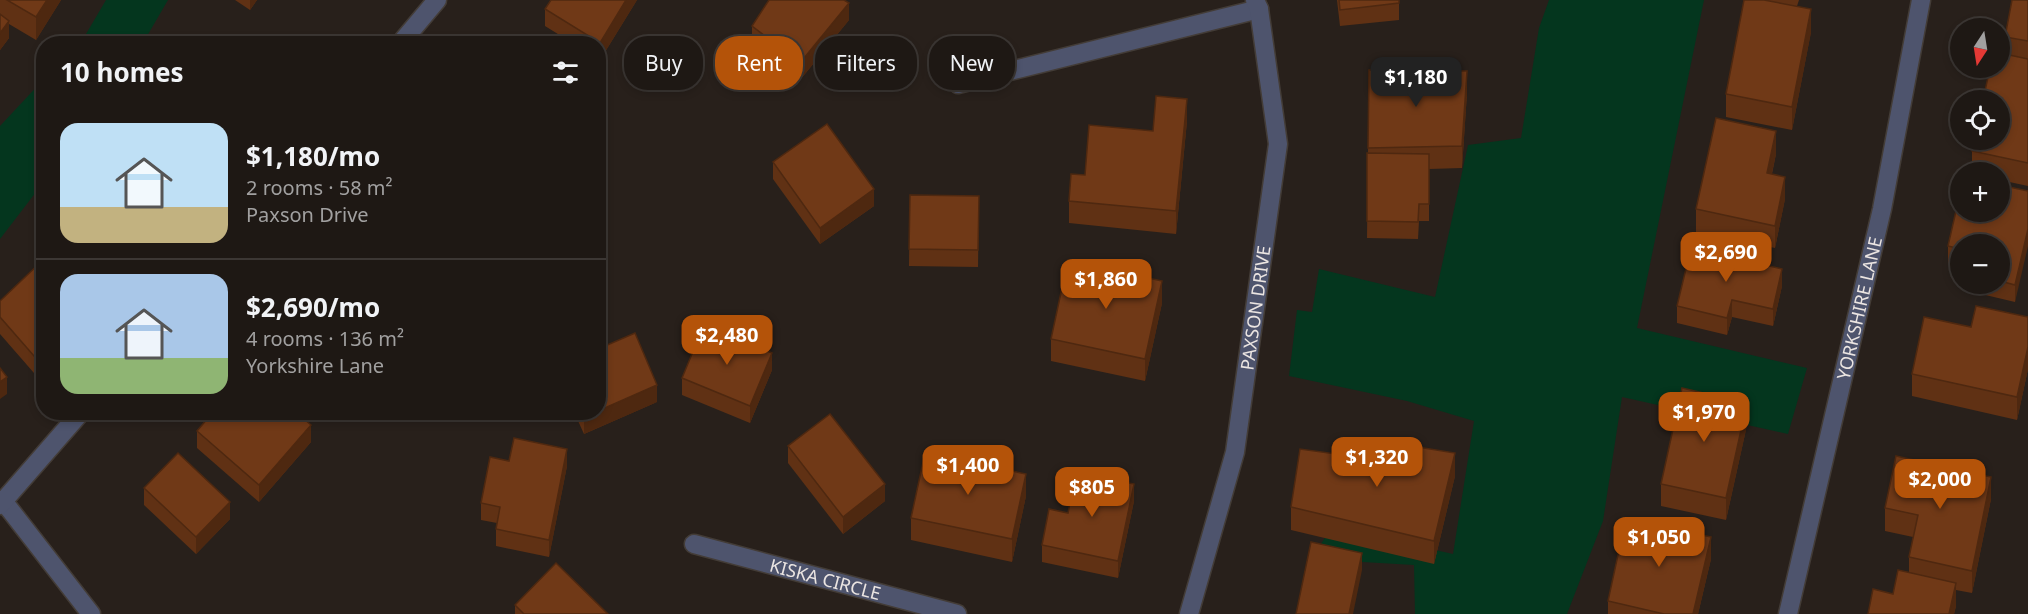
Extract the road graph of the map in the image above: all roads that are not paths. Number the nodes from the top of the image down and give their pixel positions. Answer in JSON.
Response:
{"nodes":[{"id":1,"x":437,"y":0,"type":"edge"},
{"id":2,"x":1921,"y":0,"type":"edge"},
{"id":3,"x":1257,"y":5,"type":"edge"},
{"id":4,"x":407,"y":36,"type":"edge"},
{"id":5,"x":1015,"y":69,"type":"edge"},
{"id":6,"x":74,"y":420,"type":"edge"},
{"id":7,"x":2,"y":503,"type":"edge"},
{"id":8,"x":694,"y":544,"type":"dead end"},
{"id":9,"x":91,"y":614,"type":"edge"},
{"id":10,"x":957,"y":614,"type":"edge"},
{"id":11,"x":1189,"y":614,"type":"edge"},
{"id":12,"x":1788,"y":614,"type":"edge"}],
"edges":[{"from":1,"to":4,"type":"street"},
{"from":2,"to":12,"type":"street","name":"YORKSHIRE LANE"},
{"from":3,"to":5,"type":"street"},
{"from":3,"to":11,"type":"street","name":"PAXSON DRIVE"},
{"from":6,"to":7,"type":"street"},
{"from":7,"to":9,"type":"street"},
{"from":8,"to":10,"type":"street","name":"KISKA CIRCLE"}]}
